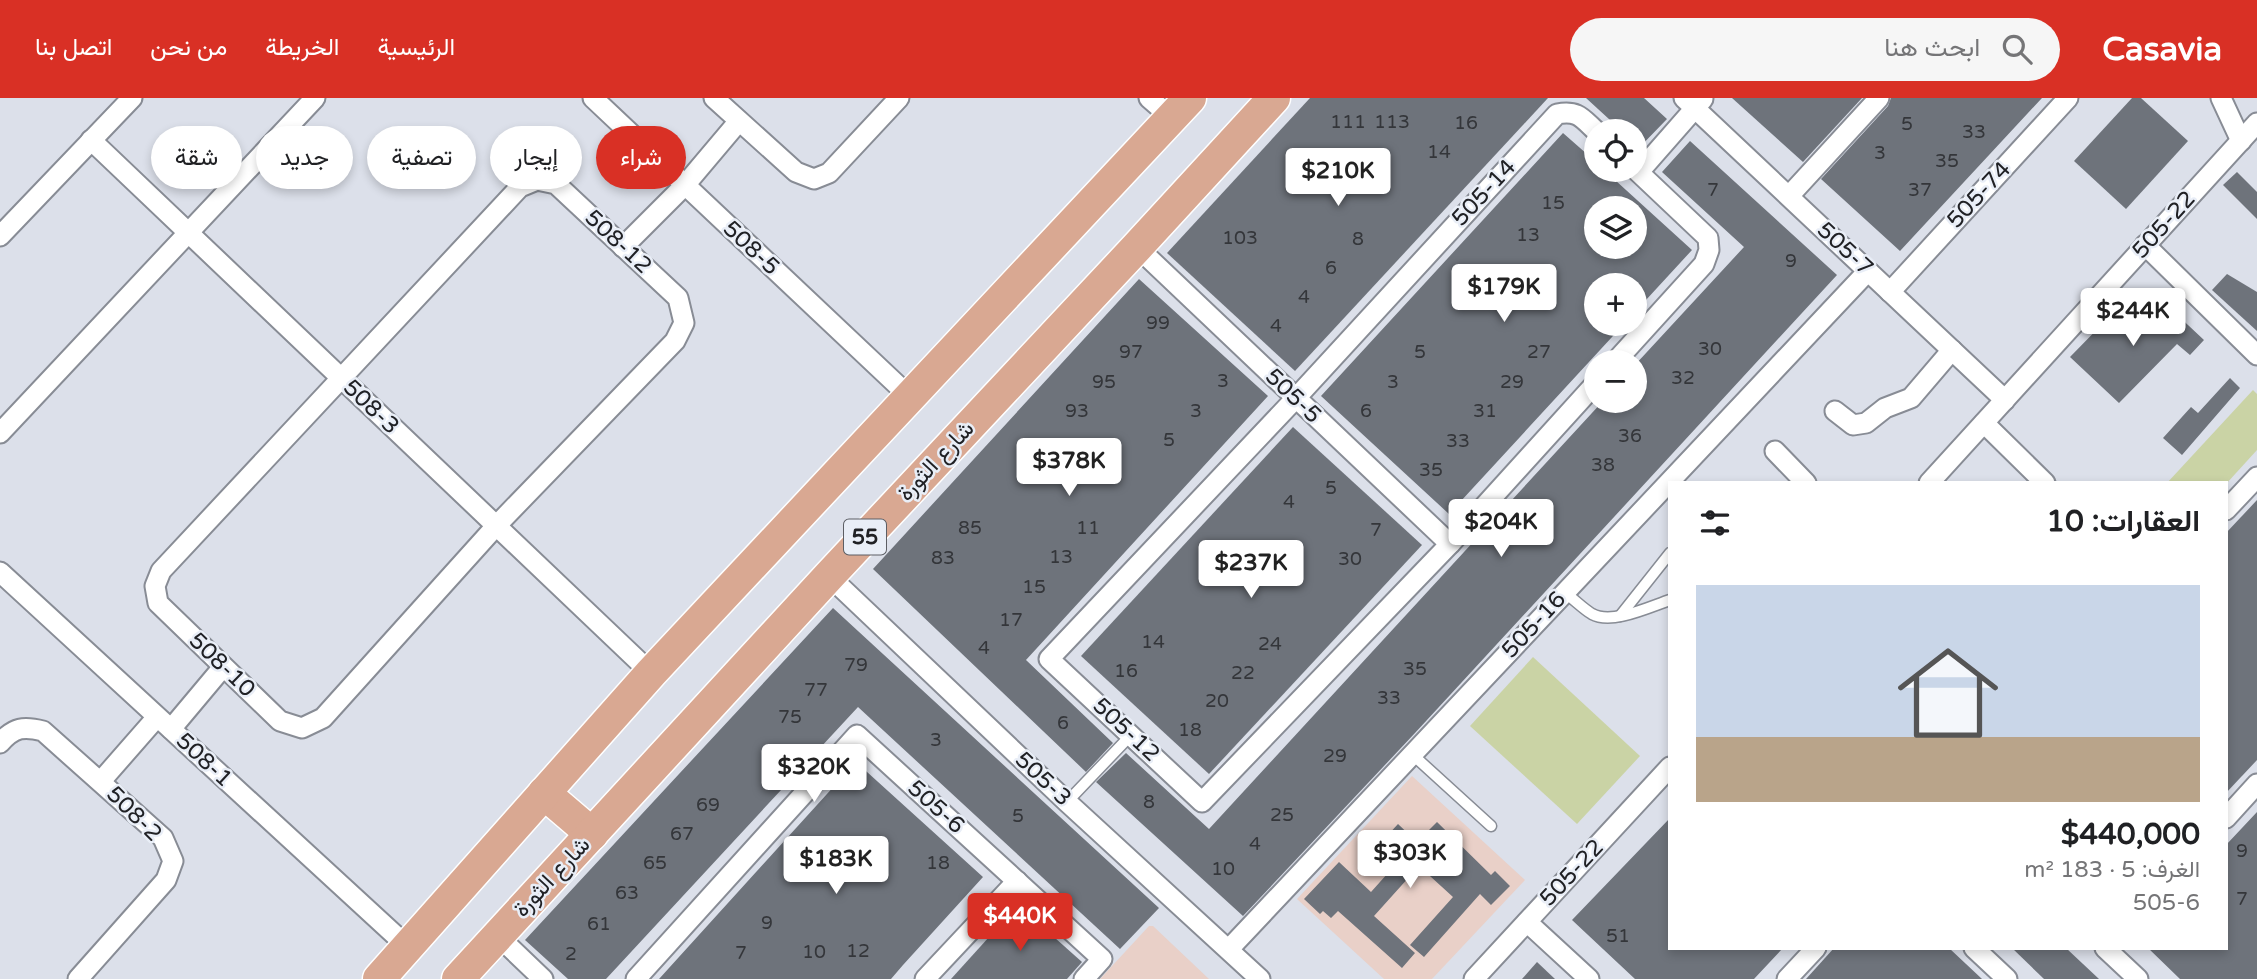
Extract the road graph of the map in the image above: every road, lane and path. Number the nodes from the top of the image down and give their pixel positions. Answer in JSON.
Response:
{"nodes":[{"id":1,"x":132,"y":98,"type":"edge"},
{"id":2,"x":315,"y":98,"type":"edge"},
{"id":3,"x":593,"y":98,"type":"edge"},
{"id":4,"x":714,"y":98,"type":"edge"},
{"id":5,"x":899,"y":98,"type":"edge"},
{"id":6,"x":1274,"y":98,"type":"edge"},
{"id":7,"x":1879,"y":98,"type":"edge"},
{"id":8,"x":2068,"y":98,"type":"edge"},
{"id":9,"x":2221,"y":98,"type":"edge"},
{"id":10,"x":1694,"y":101,"type":"edge"},
{"id":11,"x":1170,"y":105,"type":"edge"},
{"id":12,"x":1584,"y":120,"type":"edge"},
{"id":13,"x":739,"y":121,"type":"junction"},
{"id":14,"x":2257,"y":123,"type":"edge"},
{"id":15,"x":623,"y":126,"type":"edge"},
{"id":16,"x":91,"y":140,"type":"junction"},
{"id":17,"x":2241,"y":141,"type":"junction"},
{"id":18,"x":1647,"y":158,"type":"edge"},
{"id":19,"x":1647,"y":180,"type":"edge"},
{"id":20,"x":686,"y":184,"type":"edge"},
{"id":21,"x":686,"y":186,"type":"edge"},
{"id":22,"x":681,"y":189,"type":"edge"},
{"id":23,"x":1789,"y":196,"type":"junction"},
{"id":24,"x":188,"y":233,"type":"junction"},
{"id":25,"x":0,"y":236,"type":"edge"},
{"id":26,"x":2146,"y":245,"type":"junction"},
{"id":27,"x":623,"y":247,"type":"junction"},
{"id":28,"x":1137,"y":247,"type":"junction"},
{"id":29,"x":1868,"y":271,"type":"junction"},
{"id":30,"x":1890,"y":292,"type":"junction"},
{"id":31,"x":1952,"y":349,"type":"junction"},
{"id":32,"x":1626,"y":350,"type":"edge"},
{"id":33,"x":2257,"y":355,"type":"edge"},
{"id":34,"x":340,"y":377,"type":"junction"},
{"id":35,"x":1584,"y":396,"type":"edge"},
{"id":36,"x":910,"y":397,"type":"junction"},
{"id":37,"x":1295,"y":398,"type":"junction"},
{"id":38,"x":2005,"y":400,"type":"junction"},
{"id":39,"x":1835,"y":411,"type":"dead end"},
{"id":40,"x":1984,"y":423,"type":"junction"},
{"id":41,"x":0,"y":433,"type":"edge"},
{"id":42,"x":1775,"y":451,"type":"dead end"},
{"id":43,"x":2257,"y":477,"type":"edge"},
{"id":44,"x":1672,"y":481,"type":"edge"},
{"id":45,"x":1804,"y":481,"type":"edge"},
{"id":46,"x":1931,"y":481,"type":"edge"},
{"id":47,"x":2043,"y":481,"type":"edge"},
{"id":48,"x":1668,"y":485,"type":"edge"},
{"id":49,"x":2228,"y":508,"type":"edge"},
{"id":50,"x":496,"y":526,"type":"junction"},
{"id":51,"x":1450,"y":544,"type":"junction"},
{"id":52,"x":1668,"y":556,"type":"edge"},
{"id":53,"x":0,"y":572,"type":"edge"},
{"id":54,"x":829,"y":576,"type":"junction"},
{"id":55,"x":1565,"y":593,"type":"junction"},
{"id":56,"x":1668,"y":601,"type":"edge"},
{"id":57,"x":1620,"y":616,"type":"junction"},
{"id":58,"x":223,"y":667,"type":"junction"},
{"id":59,"x":651,"y":673,"type":"junction"},
{"id":60,"x":164,"y":723,"type":"junction"},
{"id":61,"x":1132,"y":735,"type":"junction"},
{"id":62,"x":0,"y":743,"type":"edge"},
{"id":63,"x":1413,"y":755,"type":"junction"},
{"id":64,"x":1668,"y":769,"type":"edge"},
{"id":65,"x":101,"y":781,"type":"junction"},
{"id":66,"x":2257,"y":784,"type":"edge"},
{"id":67,"x":544,"y":793,"type":"junction"},
{"id":68,"x":1067,"y":802,"type":"junction"},
{"id":69,"x":2228,"y":816,"type":"edge"},
{"id":70,"x":1491,"y":826,"type":"dead end"},
{"id":71,"x":592,"y":834,"type":"junction"},
{"id":72,"x":1017,"y":881,"type":"junction"},
{"id":73,"x":1527,"y":922,"type":"junction"},
{"id":74,"x":498,"y":936,"type":"junction"},
{"id":75,"x":408,"y":947,"type":"junction"},
{"id":76,"x":1229,"y":949,"type":"junction"},
{"id":77,"x":1814,"y":950,"type":"edge"},
{"id":78,"x":1976,"y":950,"type":"edge"},
{"id":79,"x":2107,"y":950,"type":"edge"},
{"id":80,"x":78,"y":979,"type":"edge"},
{"id":81,"x":379,"y":979,"type":"edge"},
{"id":82,"x":458,"y":979,"type":"edge"},
{"id":83,"x":543,"y":979,"type":"edge"},
{"id":84,"x":636,"y":979,"type":"edge"},
{"id":85,"x":925,"y":979,"type":"edge"},
{"id":86,"x":1084,"y":979,"type":"edge"},
{"id":87,"x":1260,"y":979,"type":"edge"},
{"id":88,"x":1474,"y":979,"type":"edge"},
{"id":89,"x":1589,"y":979,"type":"edge"},
{"id":90,"x":1787,"y":979,"type":"edge"},
{"id":91,"x":2007,"y":979,"type":"edge"},
{"id":92,"x":2138,"y":979,"type":"edge"}],
"edges":[{"from":1,"to":16,"type":"street"},
{"from":2,"to":24,"type":"street"},
{"from":3,"to":15,"type":"street","name":"508-5"},
{"from":4,"to":13,"type":"street"},
{"from":5,"to":13,"type":"street"},
{"from":6,"to":28,"type":"main road","name":"شارع الثورة","number":"55"},
{"from":7,"to":23,"type":"street"},
{"from":8,"to":30,"type":"street","name":"505-74"},
{"from":9,"to":17,"type":"street"},
{"from":10,"to":18,"type":"street"},
{"from":10,"to":23,"type":"street","name":"505-7"},
{"from":11,"to":36,"type":"main road"},
{"from":12,"to":37,"type":"street","name":"505-14"},
{"from":13,"to":20,"type":"street"},
{"from":14,"to":17,"type":"street","name":"505-22"},
{"from":16,"to":24,"type":"street","name":"508-3"},
{"from":16,"to":25,"type":"street"},
{"from":17,"to":26,"type":"street","name":"505-22"},
{"from":19,"to":32,"type":"street"},
{"from":21,"to":36,"type":"street","name":"508-5"},
{"from":22,"to":27,"type":"street"},
{"from":23,"to":29,"type":"street","name":"505-7"},
{"from":24,"to":34,"type":"street","name":"508-3"},
{"from":24,"to":41,"type":"street"},
{"from":26,"to":33,"type":"street"},
{"from":26,"to":38,"type":"street","name":"505-22"},
{"from":27,"to":34,"type":"street","name":"508-12"},
{"from":27,"to":50,"type":"street","name":"508-12"},
{"from":28,"to":37,"type":"street","name":"505-5"},
{"from":28,"to":54,"type":"main road","name":"شارع الثورة","number":"55"},
{"from":29,"to":30,"type":"street","name":"505-7"},
{"from":29,"to":44,"type":"street","name":"505-16"},
{"from":30,"to":31,"type":"street","name":"505-7"},
{"from":31,"to":38,"type":"street","name":"505-7"},
{"from":31,"to":39,"type":"street"},
{"from":34,"to":50,"type":"street","name":"508-3"},
{"from":34,"to":58,"type":"street","name":"508-10"},
{"from":35,"to":51,"type":"street"},
{"from":36,"to":59,"type":"main road"},
{"from":37,"to":51,"type":"street","name":"505-5"},
{"from":37,"to":61,"type":"street","name":"505-12"},
{"from":38,"to":40,"type":"street","name":"505-22"},
{"from":40,"to":46,"type":"street","name":"505-22"},
{"from":40,"to":47,"type":"street"},
{"from":42,"to":45,"type":"street"},
{"from":43,"to":49,"type":"street"},
{"from":48,"to":55,"type":"street","name":"505-16"},
{"from":50,"to":58,"type":"street","name":"508-10"},
{"from":50,"to":59,"type":"street","name":"508-3"},
{"from":51,"to":61,"type":"street","name":"505-12"},
{"from":52,"to":57,"type":"lane"},
{"from":53,"to":60,"type":"street","name":"508-1"},
{"from":54,"to":68,"type":"street","name":"505-3"},
{"from":54,"to":71,"type":"main road","name":"شارع الثورة","number":"55"},
{"from":55,"to":57,"type":"lane"},
{"from":55,"to":63,"type":"street","name":"505-16"},
{"from":56,"to":57,"type":"lane"},
{"from":58,"to":60,"type":"street"},
{"from":59,"to":67,"type":"main road"},
{"from":60,"to":65,"type":"street"},
{"from":60,"to":75,"type":"street","name":"508-1"},
{"from":61,"to":68,"type":"lane"},
{"from":62,"to":65,"type":"street","name":"508-2"},
{"from":63,"to":70,"type":"lane"},
{"from":63,"to":76,"type":"street","name":"505-16"},
{"from":64,"to":73,"type":"street","name":"505-22"},
{"from":65,"to":80,"type":"street","name":"508-2"},
{"from":66,"to":69,"type":"street"},
{"from":67,"to":71,"type":"main road"},
{"from":67,"to":75,"type":"main road"},
{"from":68,"to":76,"type":"street","name":"505-3"},
{"from":71,"to":74,"type":"main road","name":"شارع الثورة","number":"55"},
{"from":72,"to":84,"type":"street","name":"505-6"},
{"from":72,"to":85,"type":"street"},
{"from":72,"to":86,"type":"street","name":"505-6"},
{"from":73,"to":88,"type":"street","name":"505-22"},
{"from":73,"to":89,"type":"street"},
{"from":74,"to":82,"type":"main road","name":"شارع الثورة","number":"55"},
{"from":74,"to":83,"type":"street"},
{"from":75,"to":81,"type":"main road"},
{"from":76,"to":87,"type":"street","name":"505-3"},
{"from":77,"to":90,"type":"street"},
{"from":78,"to":91,"type":"street"},
{"from":79,"to":92,"type":"street"}]}
